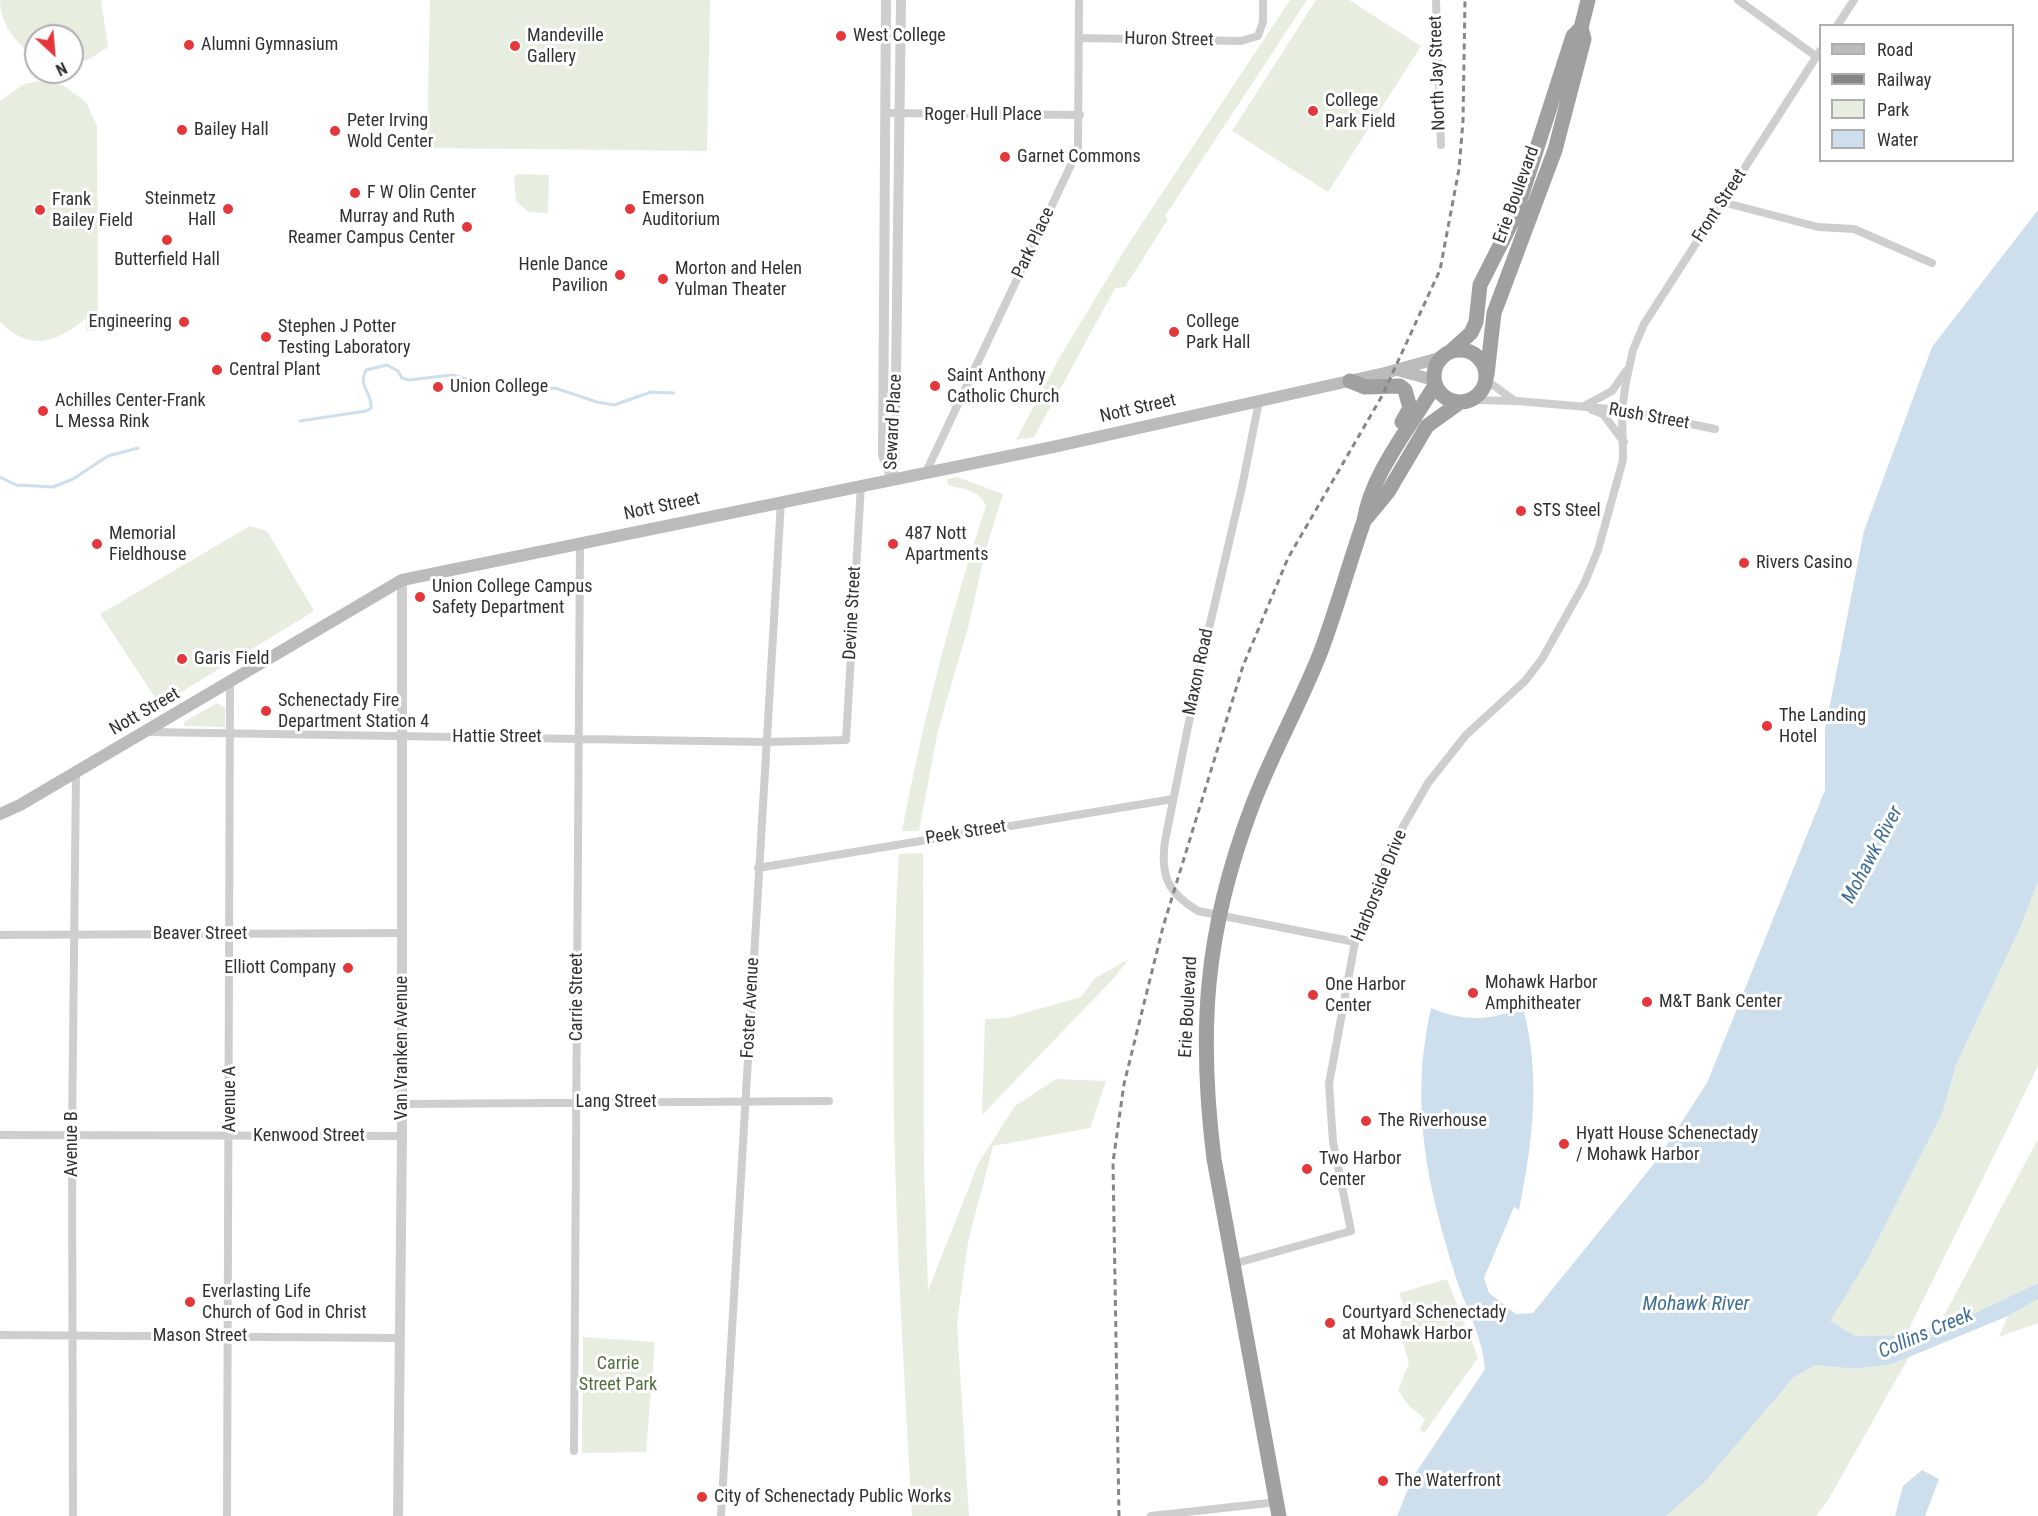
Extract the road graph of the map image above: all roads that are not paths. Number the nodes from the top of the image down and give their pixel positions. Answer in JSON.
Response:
{"nodes":[{"id":1,"x":886,"y":0,"type":"edge"},
{"id":2,"x":902,"y":0,"type":"edge"},
{"id":3,"x":1079,"y":0,"type":"edge"},
{"id":4,"x":1263,"y":0,"type":"edge"},
{"id":5,"x":1436,"y":0,"type":"edge"},
{"id":6,"x":1588,"y":0,"type":"edge"},
{"id":7,"x":1738,"y":0,"type":"edge"},
{"id":8,"x":1854,"y":0,"type":"edge"},
{"id":9,"x":1838,"y":24,"type":"edge"},
{"id":10,"x":1581,"y":28,"type":"junction"},
{"id":11,"x":1079,"y":38,"type":"junction"},
{"id":12,"x":1819,"y":54,"type":"edge"},
{"id":13,"x":885,"y":113,"type":"junction"},
{"id":14,"x":902,"y":114,"type":"junction"},
{"id":15,"x":1080,"y":115,"type":"junction"},
{"id":16,"x":1441,"y":145,"type":"dead end"},
{"id":17,"x":1722,"y":202,"type":"junction"},
{"id":18,"x":1932,"y":263,"type":"dead end"},
{"id":19,"x":1446,"y":355,"type":"junction"},
{"id":20,"x":1630,"y":366,"type":"junction"},
{"id":21,"x":1385,"y":373,"type":"junction"},
{"id":22,"x":1486,"y":378,"type":"junction"},
{"id":23,"x":1350,"y":381,"type":"junction"},
{"id":24,"x":1434,"y":382,"type":"junction"},
{"id":25,"x":1259,"y":401,"type":"junction"},
{"id":26,"x":1466,"y":401,"type":"junction"},
{"id":27,"x":1515,"y":401,"type":"junction"},
{"id":28,"x":1584,"y":407,"type":"junction"},
{"id":29,"x":1622,"y":410,"type":"junction"},
{"id":30,"x":1715,"y":429,"type":"dead end"},
{"id":31,"x":1624,"y":442,"type":"junction"},
{"id":32,"x":1400,"y":443,"type":"junction"},
{"id":33,"x":926,"y":472,"type":"junction"},
{"id":34,"x":892,"y":479,"type":"junction"},
{"id":35,"x":861,"y":485,"type":"junction"},
{"id":36,"x":781,"y":501,"type":"junction"},
{"id":37,"x":1364,"y":521,"type":"junction"},
{"id":38,"x":580,"y":543,"type":"junction"},
{"id":39,"x":402,"y":580,"type":"junction"},
{"id":40,"x":230,"y":682,"type":"junction"},
{"id":41,"x":148,"y":732,"type":"junction"},
{"id":42,"x":231,"y":734,"type":"junction"},
{"id":43,"x":401,"y":736,"type":"junction"},
{"id":44,"x":579,"y":738,"type":"junction"},
{"id":45,"x":846,"y":741,"type":"joint"},
{"id":46,"x":766,"y":742,"type":"junction"},
{"id":47,"x":76,"y":773,"type":"junction"},
{"id":48,"x":1173,"y":799,"type":"junction"},
{"id":49,"x":0,"y":814,"type":"edge"},
{"id":50,"x":758,"y":868,"type":"junction"},
{"id":51,"x":1218,"y":915,"type":"junction"},
{"id":52,"x":231,"y":933,"type":"junction"},
{"id":53,"x":401,"y":933,"type":"junction"},
{"id":54,"x":74,"y":934,"type":"junction"},
{"id":55,"x":0,"y":935,"type":"edge"},
{"id":56,"x":1355,"y":942,"type":"junction"},
{"id":57,"x":576,"y":1101,"type":"junction"},
{"id":58,"x":829,"y":1101,"type":"dead end"},
{"id":59,"x":746,"y":1103,"type":"junction"},
{"id":60,"x":402,"y":1104,"type":"junction"},
{"id":61,"x":0,"y":1135,"type":"edge"},
{"id":62,"x":72,"y":1136,"type":"junction"},
{"id":63,"x":230,"y":1136,"type":"junction"},
{"id":64,"x":402,"y":1136,"type":"junction"},
{"id":65,"x":1233,"y":1264,"type":"junction"},
{"id":66,"x":0,"y":1335,"type":"edge"},
{"id":67,"x":71,"y":1335,"type":"junction"},
{"id":68,"x":228,"y":1336,"type":"junction"},
{"id":69,"x":399,"y":1338,"type":"junction"},
{"id":70,"x":574,"y":1451,"type":"dead end"},
{"id":71,"x":1278,"y":1509,"type":"edge"},
{"id":72,"x":73,"y":1516,"type":"edge"},
{"id":73,"x":227,"y":1516,"type":"edge"},
{"id":74,"x":398,"y":1516,"type":"edge"},
{"id":75,"x":721,"y":1516,"type":"edge"},
{"id":76,"x":1151,"y":1516,"type":"edge"}],
"edges":[{"from":1,"to":13,"type":"street","name":"Seward Place"},
{"from":2,"to":14,"type":"street","name":"Seward Place"},
{"from":3,"to":11,"type":"street","name":"Park Place"},
{"from":4,"to":11,"type":"street","name":"Huron Street"},
{"from":5,"to":16,"type":"street","name":"North Jay Street"},
{"from":6,"to":10,"type":"highway","name":"Erie Boulevard"},
{"from":7,"to":12,"type":"street"},
{"from":8,"to":9,"type":"street"},
{"from":10,"to":19,"type":"highway","name":"Erie Boulevard"},
{"from":10,"to":22,"type":"highway","name":"Erie Boulevard"},
{"from":11,"to":15,"type":"street","name":"Park Place"},
{"from":12,"to":17,"type":"street","name":"Front Street"},
{"from":13,"to":14,"type":"street","name":"Roger Hull Place"},
{"from":13,"to":34,"type":"street","name":"Seward Place"},
{"from":14,"to":15,"type":"street","name":"Roger Hull Place"},
{"from":14,"to":34,"type":"street","name":"Seward Place"},
{"from":15,"to":33,"type":"street","name":"Park Place"},
{"from":17,"to":18,"type":"street"},
{"from":17,"to":20,"type":"street","name":"Front Street"},
{"from":19,"to":21,"type":"main road","name":"Nott Street"},
{"from":19,"to":22,"type":"highway"},
{"from":19,"to":24,"type":"highway"},
{"from":20,"to":28,"type":"street","name":"Front Street"},
{"from":20,"to":29,"type":"street","name":"Front Street"},
{"from":21,"to":23,"type":"main road","name":"Nott Street"},
{"from":21,"to":24,"type":"main road","name":"Nott Street"},
{"from":22,"to":26,"type":"highway"},
{"from":22,"to":27,"type":"street"},
{"from":23,"to":25,"type":"main road","name":"Nott Street"},
{"from":23,"to":32,"type":"highway"},
{"from":24,"to":26,"type":"highway"},
{"from":24,"to":32,"type":"highway","name":"Erie Boulevard"},
{"from":25,"to":33,"type":"main road","name":"Nott Street"},
{"from":25,"to":48,"type":"street","name":"Maxon Road"},
{"from":26,"to":27,"type":"street","name":"Rush Street"},
{"from":26,"to":37,"type":"highway","name":"Erie Boulevard"},
{"from":27,"to":28,"type":"street","name":"Rush Street"},
{"from":28,"to":29,"type":"street","name":"Rush Street"},
{"from":28,"to":31,"type":"street","name":"Rush Street"},
{"from":29,"to":30,"type":"street","name":"Rush Street"},
{"from":29,"to":31,"type":"street","name":"Harborside Drive"},
{"from":31,"to":56,"type":"street","name":"Harborside Drive"},
{"from":32,"to":37,"type":"highway","name":"Erie Boulevard"},
{"from":33,"to":34,"type":"main road","name":"Nott Street"},
{"from":34,"to":35,"type":"main road","name":"Nott Street"},
{"from":35,"to":36,"type":"main road","name":"Nott Street"},
{"from":35,"to":45,"type":"street","name":"Devine Street"},
{"from":36,"to":38,"type":"main road","name":"Nott Street"},
{"from":36,"to":46,"type":"street","name":"Foster Avenue"},
{"from":37,"to":51,"type":"highway","name":"Erie Boulevard"},
{"from":38,"to":39,"type":"main road","name":"Nott Street"},
{"from":38,"to":44,"type":"street","name":"Carrie Street"},
{"from":39,"to":40,"type":"main road","name":"Nott Street"},
{"from":39,"to":43,"type":"street","name":"Van Vranken Avenue"},
{"from":40,"to":41,"type":"main road","name":"Nott Street"},
{"from":40,"to":42,"type":"street","name":"Avenue A"},
{"from":41,"to":42,"type":"street","name":"Hattie Street"},
{"from":41,"to":47,"type":"main road","name":"Nott Street"},
{"from":42,"to":43,"type":"street","name":"Hattie Street"},
{"from":42,"to":52,"type":"street","name":"Avenue A"},
{"from":43,"to":44,"type":"street","name":"Hattie Street"},
{"from":43,"to":53,"type":"street","name":"Van Vranken Avenue"},
{"from":44,"to":46,"type":"street","name":"Hattie Street"},
{"from":44,"to":57,"type":"street","name":"Carrie Street"},
{"from":45,"to":46,"type":"street","name":"Hattie Street"},
{"from":46,"to":50,"type":"street","name":"Foster Avenue"},
{"from":47,"to":49,"type":"main road","name":"Nott Street"},
{"from":47,"to":54,"type":"street","name":"Avenue B"},
{"from":48,"to":50,"type":"street","name":"Peek Street"},
{"from":48,"to":51,"type":"street","name":"Maxon Road"},
{"from":50,"to":59,"type":"street","name":"Foster Avenue"},
{"from":51,"to":56,"type":"street","name":"Maxon Road"},
{"from":51,"to":65,"type":"highway","name":"Erie Boulevard"},
{"from":52,"to":53,"type":"street","name":"Beaver Street"},
{"from":52,"to":54,"type":"street","name":"Beaver Street"},
{"from":52,"to":63,"type":"street","name":"Avenue A"},
{"from":53,"to":60,"type":"street","name":"Van Vranken Avenue"},
{"from":54,"to":55,"type":"street","name":"Beaver Street"},
{"from":54,"to":62,"type":"street","name":"Avenue B"},
{"from":56,"to":65,"type":"street","name":"Harborside Drive"},
{"from":57,"to":59,"type":"street","name":"Lang Street"},
{"from":57,"to":60,"type":"street","name":"Lang Street"},
{"from":57,"to":70,"type":"street","name":"Carrie Street"},
{"from":58,"to":59,"type":"street","name":"Lang Street"},
{"from":59,"to":75,"type":"street","name":"Foster Avenue"},
{"from":60,"to":64,"type":"street","name":"Van Vranken Avenue"},
{"from":61,"to":62,"type":"street","name":"Kenwood Street"},
{"from":62,"to":63,"type":"street","name":"Kenwood Street"},
{"from":62,"to":67,"type":"street","name":"Avenue B"},
{"from":63,"to":64,"type":"street","name":"Kenwood Street"},
{"from":63,"to":68,"type":"street","name":"Avenue A"},
{"from":64,"to":69,"type":"street","name":"Van Vranken Avenue"},
{"from":65,"to":71,"type":"highway","name":"Erie Boulevard"},
{"from":66,"to":67,"type":"street","name":"Mason Street"},
{"from":67,"to":68,"type":"street","name":"Mason Street"},
{"from":67,"to":72,"type":"street","name":"Avenue B"},
{"from":68,"to":69,"type":"street","name":"Mason Street"},
{"from":68,"to":73,"type":"street","name":"Avenue A"},
{"from":69,"to":74,"type":"street","name":"Van Vranken Avenue"},
{"from":71,"to":76,"type":"street"}]}
